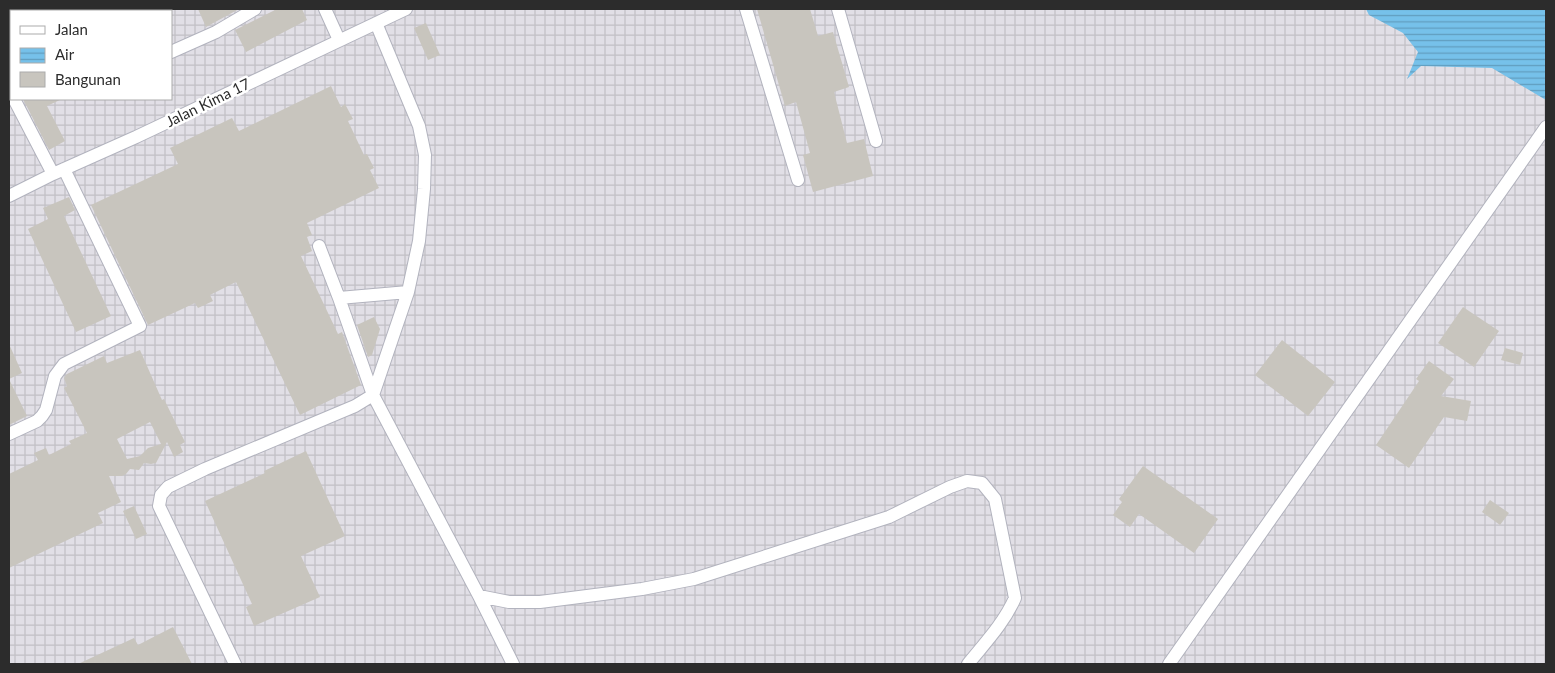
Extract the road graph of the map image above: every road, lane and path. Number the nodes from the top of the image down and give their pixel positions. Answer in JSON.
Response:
{"nodes":[{"id":1,"x":255,"y":9,"type":"edge"},
{"id":2,"x":325,"y":9,"type":"edge"},
{"id":3,"x":406,"y":9,"type":"edge"},
{"id":4,"x":746,"y":9,"type":"edge"},
{"id":5,"x":838,"y":9,"type":"edge"},
{"id":6,"x":376,"y":23,"type":"junction"},
{"id":7,"x":339,"y":40,"type":"junction"},
{"id":8,"x":172,"y":52,"type":"edge"},
{"id":9,"x":15,"y":100,"type":"edge"},
{"id":10,"x":1546,"y":127,"type":"edge"},
{"id":11,"x":876,"y":141,"type":"dead end"},
{"id":12,"x":58,"y":171,"type":"junction"},
{"id":13,"x":798,"y":180,"type":"dead end"},
{"id":14,"x":9,"y":196,"type":"edge"},
{"id":15,"x":319,"y":246,"type":"dead end"},
{"id":16,"x":408,"y":292,"type":"junction"},
{"id":17,"x":339,"y":298,"type":"junction"},
{"id":18,"x":373,"y":395,"type":"junction"},
{"id":19,"x":9,"y":434,"type":"edge"},
{"id":20,"x":479,"y":596,"type":"junction"},
{"id":21,"x":235,"y":664,"type":"edge"},
{"id":22,"x":513,"y":664,"type":"edge"},
{"id":23,"x":968,"y":664,"type":"edge"},
{"id":24,"x":1168,"y":664,"type":"edge"}],
"edges":[{"from":1,"to":8,"type":"street"},
{"from":2,"to":7,"type":"street"},
{"from":3,"to":6,"type":"street","name":"Jalan Kima 17"},
{"from":4,"to":13,"type":"street"},
{"from":5,"to":11,"type":"street"},
{"from":6,"to":7,"type":"street","name":"Jalan Kima 17"},
{"from":6,"to":16,"type":"street"},
{"from":7,"to":12,"type":"street","name":"Jalan Kima 17"},
{"from":9,"to":12,"type":"street"},
{"from":10,"to":24,"type":"street"},
{"from":12,"to":14,"type":"street","name":"Jalan Kima 17"},
{"from":12,"to":19,"type":"street"},
{"from":15,"to":17,"type":"street"},
{"from":16,"to":17,"type":"street"},
{"from":16,"to":18,"type":"street"},
{"from":17,"to":18,"type":"street"},
{"from":18,"to":20,"type":"street"},
{"from":18,"to":21,"type":"street"},
{"from":20,"to":22,"type":"street"},
{"from":20,"to":23,"type":"street"}]}
